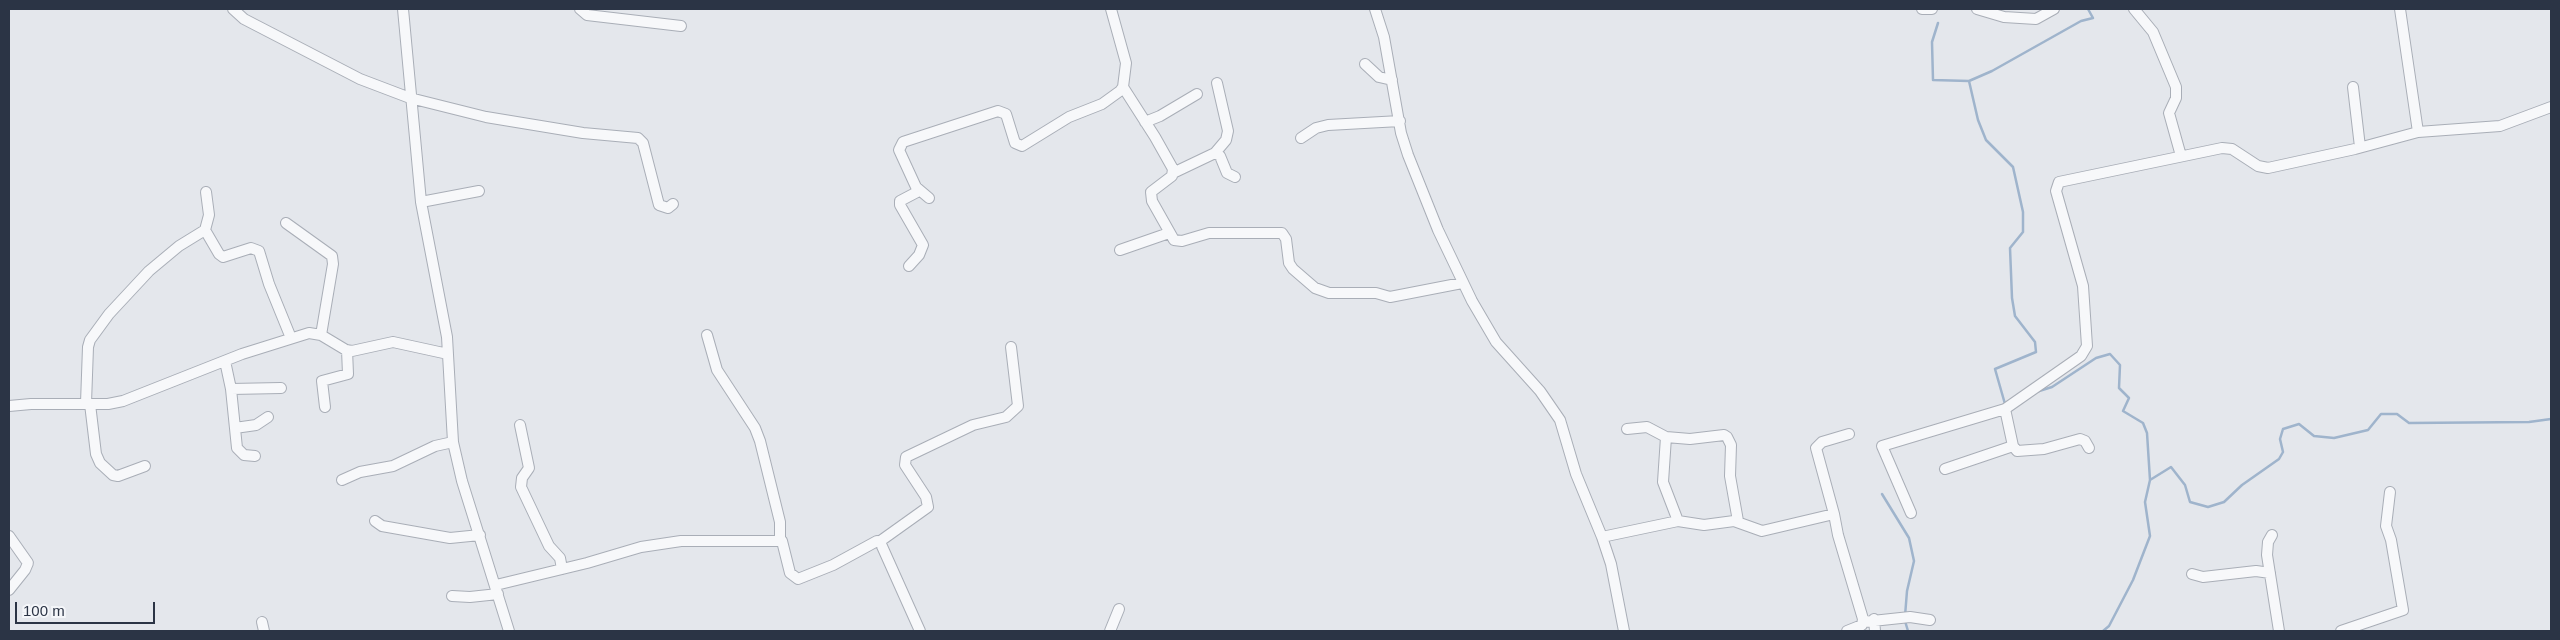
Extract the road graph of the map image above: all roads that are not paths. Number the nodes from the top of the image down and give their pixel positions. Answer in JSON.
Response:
{"nodes":[{"id":1,"x":232,"y":9,"type":"edge"},
{"id":2,"x":403,"y":9,"type":"edge"},
{"id":3,"x":580,"y":9,"type":"edge"},
{"id":4,"x":1111,"y":9,"type":"edge"},
{"id":5,"x":1375,"y":9,"type":"edge"},
{"id":6,"x":1922,"y":9,"type":"edge"},
{"id":7,"x":1932,"y":9,"type":"edge"},
{"id":8,"x":1977,"y":9,"type":"edge"},
{"id":9,"x":2054,"y":9,"type":"edge"},
{"id":10,"x":2134,"y":9,"type":"edge"},
{"id":11,"x":2400,"y":9,"type":"edge"},
{"id":12,"x":681,"y":26,"type":"dead end"},
{"id":13,"x":1366,"y":64,"type":"dead end"},
{"id":14,"x":1392,"y":80,"type":"junction"},
{"id":15,"x":1217,"y":83,"type":"dead end"},
{"id":16,"x":1123,"y":87,"type":"junction"},
{"id":17,"x":2353,"y":87,"type":"dead end"},
{"id":18,"x":1197,"y":94,"type":"dead end"},
{"id":19,"x":410,"y":98,"type":"junction"},
{"id":20,"x":2551,"y":108,"type":"edge"},
{"id":21,"x":1400,"y":121,"type":"junction"},
{"id":22,"x":1145,"y":122,"type":"junction"},
{"id":23,"x":2418,"y":132,"type":"junction"},
{"id":24,"x":1301,"y":138,"type":"dead end"},
{"id":25,"x":2360,"y":147,"type":"junction"},
{"id":26,"x":1215,"y":153,"type":"junction"},
{"id":27,"x":2181,"y":156,"type":"junction"},
{"id":28,"x":1173,"y":173,"type":"junction"},
{"id":29,"x":1235,"y":177,"type":"dead end"},
{"id":30,"x":479,"y":191,"type":"dead end"},
{"id":31,"x":919,"y":191,"type":"junction"},
{"id":32,"x":206,"y":192,"type":"dead end"},
{"id":33,"x":929,"y":198,"type":"dead end"},
{"id":34,"x":421,"y":202,"type":"junction"},
{"id":35,"x":673,"y":204,"type":"dead end"},
{"id":36,"x":286,"y":223,"type":"dead end"},
{"id":37,"x":204,"y":230,"type":"junction"},
{"id":38,"x":1169,"y":233,"type":"junction"},
{"id":39,"x":1120,"y":250,"type":"dead end"},
{"id":40,"x":909,"y":266,"type":"dead end"},
{"id":41,"x":1462,"y":283,"type":"junction"},
{"id":42,"x":322,"y":335,"type":"junction"},
{"id":43,"x":707,"y":335,"type":"dead end"},
{"id":44,"x":291,"y":338,"type":"junction"},
{"id":45,"x":1011,"y":347,"type":"dead end"},
{"id":46,"x":347,"y":350,"type":"junction"},
{"id":47,"x":448,"y":354,"type":"junction"},
{"id":48,"x":225,"y":361,"type":"junction"},
{"id":49,"x":281,"y":388,"type":"dead end"},
{"id":50,"x":231,"y":390,"type":"junction"},
{"id":51,"x":88,"y":404,"type":"junction"},
{"id":52,"x":9,"y":406,"type":"edge"},
{"id":53,"x":325,"y":407,"type":"dead end"},
{"id":54,"x":2006,"y":409,"type":"junction"},
{"id":55,"x":268,"y":417,"type":"dead end"},
{"id":56,"x":520,"y":425,"type":"dead end"},
{"id":57,"x":235,"y":428,"type":"junction"},
{"id":58,"x":1627,"y":429,"type":"dead end"},
{"id":59,"x":1849,"y":434,"type":"dead end"},
{"id":60,"x":1666,"y":437,"type":"junction"},
{"id":61,"x":453,"y":442,"type":"junction"},
{"id":62,"x":2013,"y":446,"type":"junction"},
{"id":63,"x":2089,"y":448,"type":"dead end"},
{"id":64,"x":255,"y":456,"type":"dead end"},
{"id":65,"x":145,"y":466,"type":"dead end"},
{"id":66,"x":1945,"y":469,"type":"dead end"},
{"id":67,"x":342,"y":480,"type":"dead end"},
{"id":68,"x":2390,"y":492,"type":"dead end"},
{"id":69,"x":1911,"y":513,"type":"dead end"},
{"id":70,"x":1834,"y":514,"type":"junction"},
{"id":71,"x":1678,"y":520,"type":"junction"},
{"id":72,"x":375,"y":521,"type":"dead end"},
{"id":73,"x":1738,"y":521,"type":"junction"},
{"id":74,"x":480,"y":535,"type":"junction"},
{"id":75,"x":2272,"y":535,"type":"dead end"},
{"id":76,"x":9,"y":536,"type":"edge"},
{"id":77,"x":1602,"y":537,"type":"junction"},
{"id":78,"x":780,"y":540,"type":"junction"},
{"id":79,"x":879,"y":542,"type":"junction"},
{"id":80,"x":562,"y":569,"type":"junction"},
{"id":81,"x":2270,"y":573,"type":"junction"},
{"id":82,"x":2192,"y":574,"type":"dead end"},
{"id":83,"x":497,"y":589,"type":"junction"},
{"id":84,"x":9,"y":590,"type":"edge"},
{"id":85,"x":452,"y":596,"type":"dead end"},
{"id":86,"x":1119,"y":609,"type":"dead end"},
{"id":87,"x":1874,"y":619,"type":"junction"},
{"id":88,"x":1930,"y":620,"type":"dead end"},
{"id":89,"x":1862,"y":622,"type":"junction"},
{"id":90,"x":508,"y":631,"type":"edge"},
{"id":91,"x":920,"y":631,"type":"edge"},
{"id":92,"x":1110,"y":631,"type":"edge"},
{"id":93,"x":1624,"y":631,"type":"edge"},
{"id":94,"x":1846,"y":631,"type":"edge"},
{"id":95,"x":1875,"y":631,"type":"edge"},
{"id":96,"x":2279,"y":631,"type":"edge"},
{"id":97,"x":2341,"y":631,"type":"edge"}],
"edges":[{"from":1,"to":19,"type":"street"},
{"from":2,"to":19,"type":"street"},
{"from":3,"to":12,"type":"street"},
{"from":4,"to":16,"type":"street"},
{"from":5,"to":14,"type":"street"},
{"from":6,"to":7,"type":"street"},
{"from":8,"to":9,"type":"street"},
{"from":10,"to":27,"type":"street"},
{"from":11,"to":23,"type":"street"},
{"from":13,"to":14,"type":"street"},
{"from":14,"to":21,"type":"street"},
{"from":15,"to":26,"type":"street"},
{"from":16,"to":22,"type":"street"},
{"from":16,"to":31,"type":"street"},
{"from":17,"to":25,"type":"street"},
{"from":18,"to":22,"type":"street"},
{"from":19,"to":34,"type":"street"},
{"from":19,"to":35,"type":"street"},
{"from":20,"to":23,"type":"street"},
{"from":21,"to":24,"type":"street"},
{"from":21,"to":41,"type":"street"},
{"from":22,"to":28,"type":"street"},
{"from":23,"to":25,"type":"street"},
{"from":25,"to":27,"type":"street"},
{"from":26,"to":28,"type":"street"},
{"from":26,"to":29,"type":"street"},
{"from":27,"to":54,"type":"street"},
{"from":28,"to":38,"type":"street"},
{"from":30,"to":34,"type":"street"},
{"from":31,"to":33,"type":"street"},
{"from":31,"to":40,"type":"street"},
{"from":32,"to":37,"type":"street"},
{"from":34,"to":47,"type":"street"},
{"from":36,"to":42,"type":"street"},
{"from":37,"to":44,"type":"street"},
{"from":37,"to":51,"type":"street"},
{"from":38,"to":39,"type":"street"},
{"from":38,"to":41,"type":"street"},
{"from":41,"to":77,"type":"street"},
{"from":42,"to":44,"type":"street"},
{"from":42,"to":46,"type":"street"},
{"from":43,"to":78,"type":"street"},
{"from":44,"to":48,"type":"street"},
{"from":45,"to":79,"type":"street"},
{"from":46,"to":47,"type":"street"},
{"from":46,"to":53,"type":"street"},
{"from":47,"to":61,"type":"street"},
{"from":48,"to":50,"type":"street"},
{"from":48,"to":51,"type":"street"},
{"from":49,"to":50,"type":"street"},
{"from":50,"to":57,"type":"street"},
{"from":51,"to":52,"type":"street"},
{"from":51,"to":65,"type":"street"},
{"from":54,"to":62,"type":"street"},
{"from":54,"to":69,"type":"street"},
{"from":55,"to":57,"type":"street"},
{"from":56,"to":80,"type":"street"},
{"from":57,"to":64,"type":"street"},
{"from":58,"to":60,"type":"street"},
{"from":59,"to":70,"type":"street"},
{"from":60,"to":71,"type":"street"},
{"from":60,"to":73,"type":"street"},
{"from":61,"to":67,"type":"street"},
{"from":61,"to":74,"type":"street"},
{"from":62,"to":63,"type":"street"},
{"from":62,"to":66,"type":"street"},
{"from":68,"to":97,"type":"street"},
{"from":70,"to":73,"type":"street"},
{"from":70,"to":89,"type":"street"},
{"from":71,"to":73,"type":"street"},
{"from":71,"to":77,"type":"street"},
{"from":72,"to":74,"type":"street"},
{"from":74,"to":83,"type":"street"},
{"from":75,"to":81,"type":"street"},
{"from":76,"to":84,"type":"street"},
{"from":77,"to":93,"type":"street"},
{"from":78,"to":79,"type":"street"},
{"from":78,"to":80,"type":"street"},
{"from":79,"to":91,"type":"street"},
{"from":80,"to":83,"type":"street"},
{"from":81,"to":82,"type":"street"},
{"from":81,"to":96,"type":"street"},
{"from":83,"to":85,"type":"street"},
{"from":83,"to":90,"type":"street"},
{"from":86,"to":92,"type":"street"},
{"from":87,"to":88,"type":"street"},
{"from":87,"to":89,"type":"street"},
{"from":87,"to":95,"type":"street"},
{"from":89,"to":94,"type":"street"}]}
